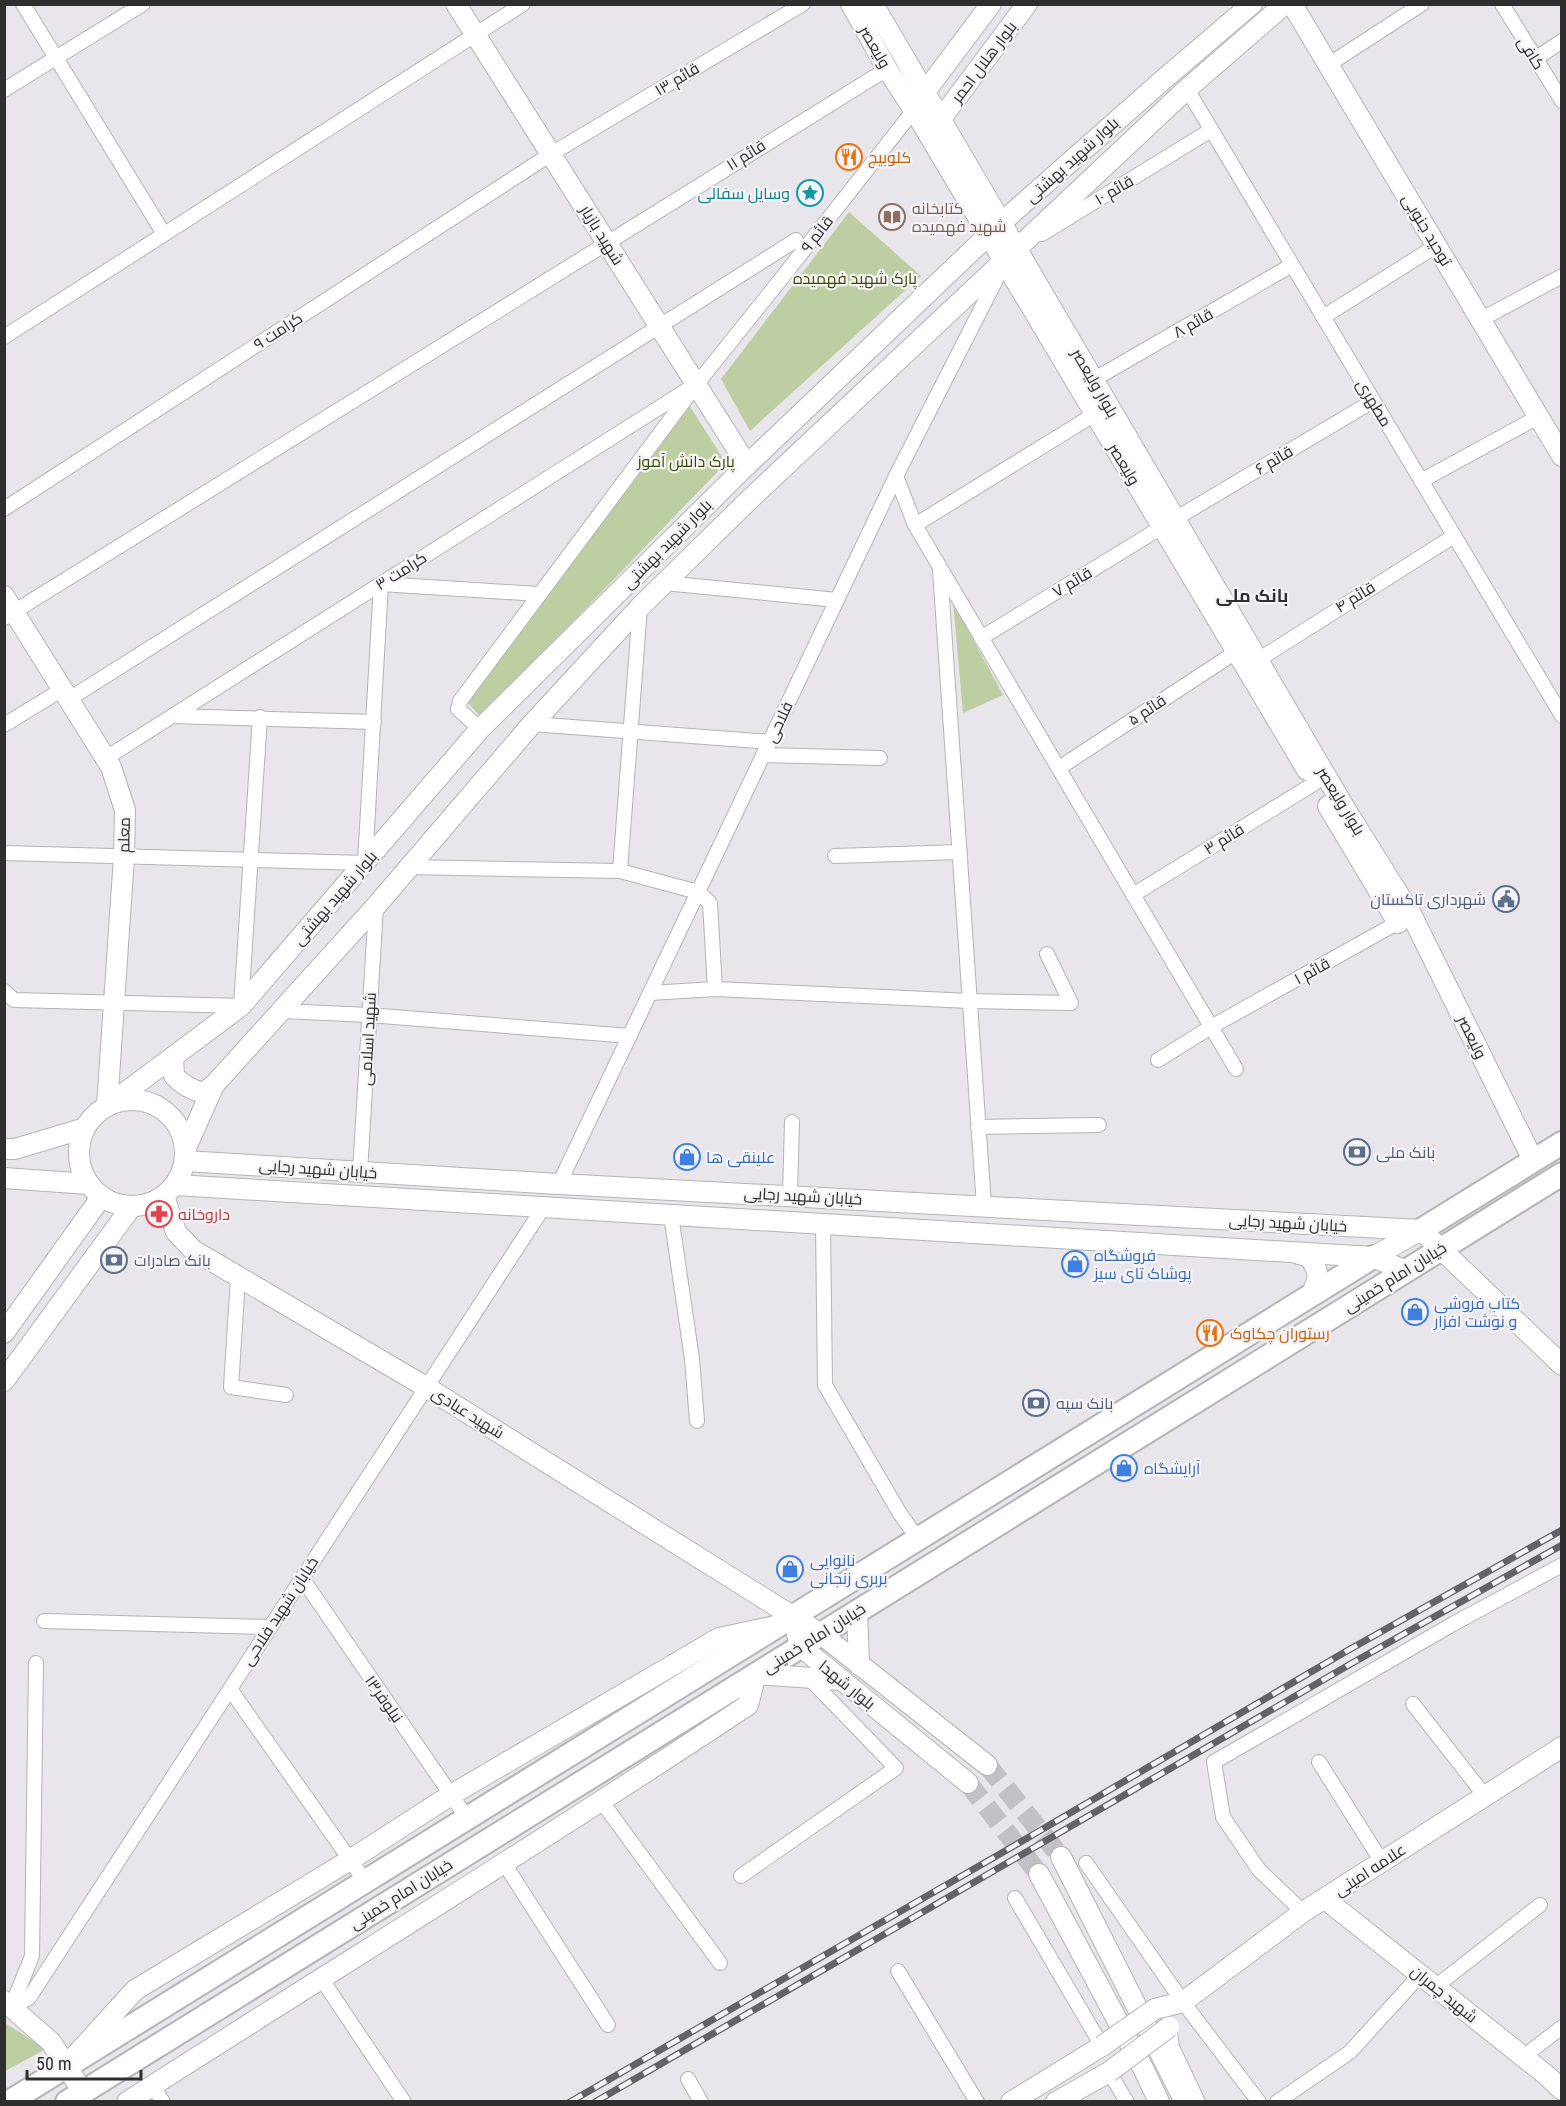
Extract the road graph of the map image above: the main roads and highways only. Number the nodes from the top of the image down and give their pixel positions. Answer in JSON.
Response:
{"nodes":[{"id":1,"x":1562,"y":1143,"type":"edge"},
{"id":2,"x":1562,"y":1174,"type":"edge"},
{"id":3,"x":1421,"y":1230,"type":"road end"},
{"id":4,"x":1373,"y":1257,"type":"road end"},
{"id":5,"x":1157,"y":1391,"type":"junction"},
{"id":6,"x":1173,"y":1415,"type":"junction"},
{"id":7,"x":1092,"y":1431,"type":"junction"},
{"id":8,"x":1105,"y":1458,"type":"junction"},
{"id":9,"x":75,"y":2097,"type":"edge"},
{"id":10,"x":9,"y":2102,"type":"edge"}],
"edges":[{"from":1,"to":3,"type":"main road","name":"خیابان امام خمینی"},
{"from":2,"to":6,"type":"main road","name":"خیابان امام خمینی"},
{"from":4,"to":5,"type":"main road","name":"خیابان امام خمینی"},
{"from":5,"to":6,"type":"main road"},
{"from":5,"to":7,"type":"main road","name":"خیابان امام خمینی"},
{"from":6,"to":8,"type":"main road","name":"خیابان امام خمینی"},
{"from":7,"to":8,"type":"main road"},
{"from":7,"to":10,"type":"main road","name":"خیابان امام خمینی"},
{"from":8,"to":9,"type":"main road","name":"خیابان امام خمینی"}]}
